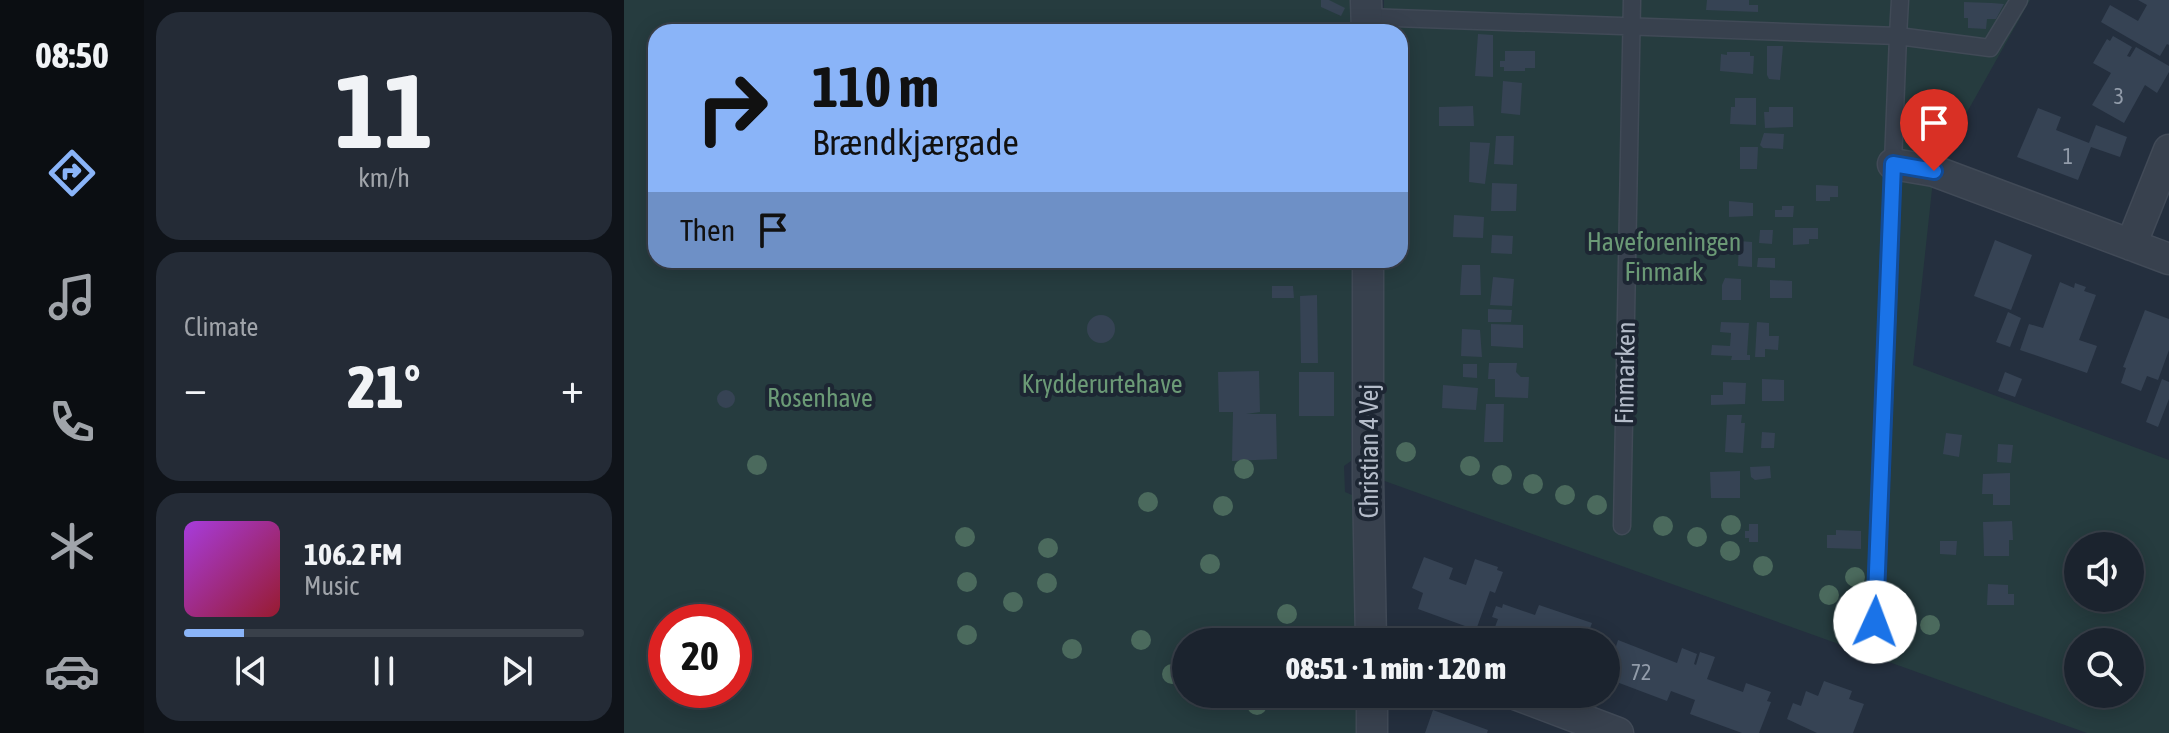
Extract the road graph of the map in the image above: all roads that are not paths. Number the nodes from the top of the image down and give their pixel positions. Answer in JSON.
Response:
{"nodes":[{"id":1,"x":1632,"y":0,"type":"edge"},
{"id":2,"x":1900,"y":0,"type":"edge"},
{"id":3,"x":2019,"y":0,"type":"edge"},
{"id":4,"x":1367,"y":16,"type":"edge"},
{"id":5,"x":1632,"y":27,"type":"junction"},
{"id":6,"x":1898,"y":36,"type":"junction"},
{"id":7,"x":2169,"y":150,"type":"edge"},
{"id":8,"x":1893,"y":164,"type":"junction"},
{"id":9,"x":2131,"y":245,"type":"junction"},
{"id":10,"x":2169,"y":259,"type":"edge"},
{"id":11,"x":1368,"y":268,"type":"edge"},
{"id":12,"x":1622,"y":526,"type":"dead end"},
{"id":13,"x":1875,"y":622,"type":"dead end"},
{"id":14,"x":1373,"y":628,"type":"edge"},
{"id":15,"x":1372,"y":708,"type":"edge"},
{"id":16,"x":1552,"y":708,"type":"edge"},
{"id":17,"x":1372,"y":733,"type":"edge"},
{"id":18,"x":1618,"y":733,"type":"edge"}],
"edges":[{"from":1,"to":5,"type":"lane","name":"Finmarken"},
{"from":2,"to":6,"type":"lane"},
{"from":3,"to":6,"type":"lane"},
{"from":4,"to":5,"type":"lane"},
{"from":5,"to":6,"type":"lane"},
{"from":5,"to":12,"type":"lane","name":"Finmarken"},
{"from":6,"to":8,"type":"lane"},
{"from":7,"to":9,"type":"street"},
{"from":8,"to":9,"type":"street"},
{"from":8,"to":13,"type":"lane"},
{"from":9,"to":10,"type":"street"},
{"from":11,"to":14,"type":"street","name":"Christian 4 Vej"},
{"from":15,"to":17,"type":"street"},
{"from":16,"to":18,"type":"street"}]}
